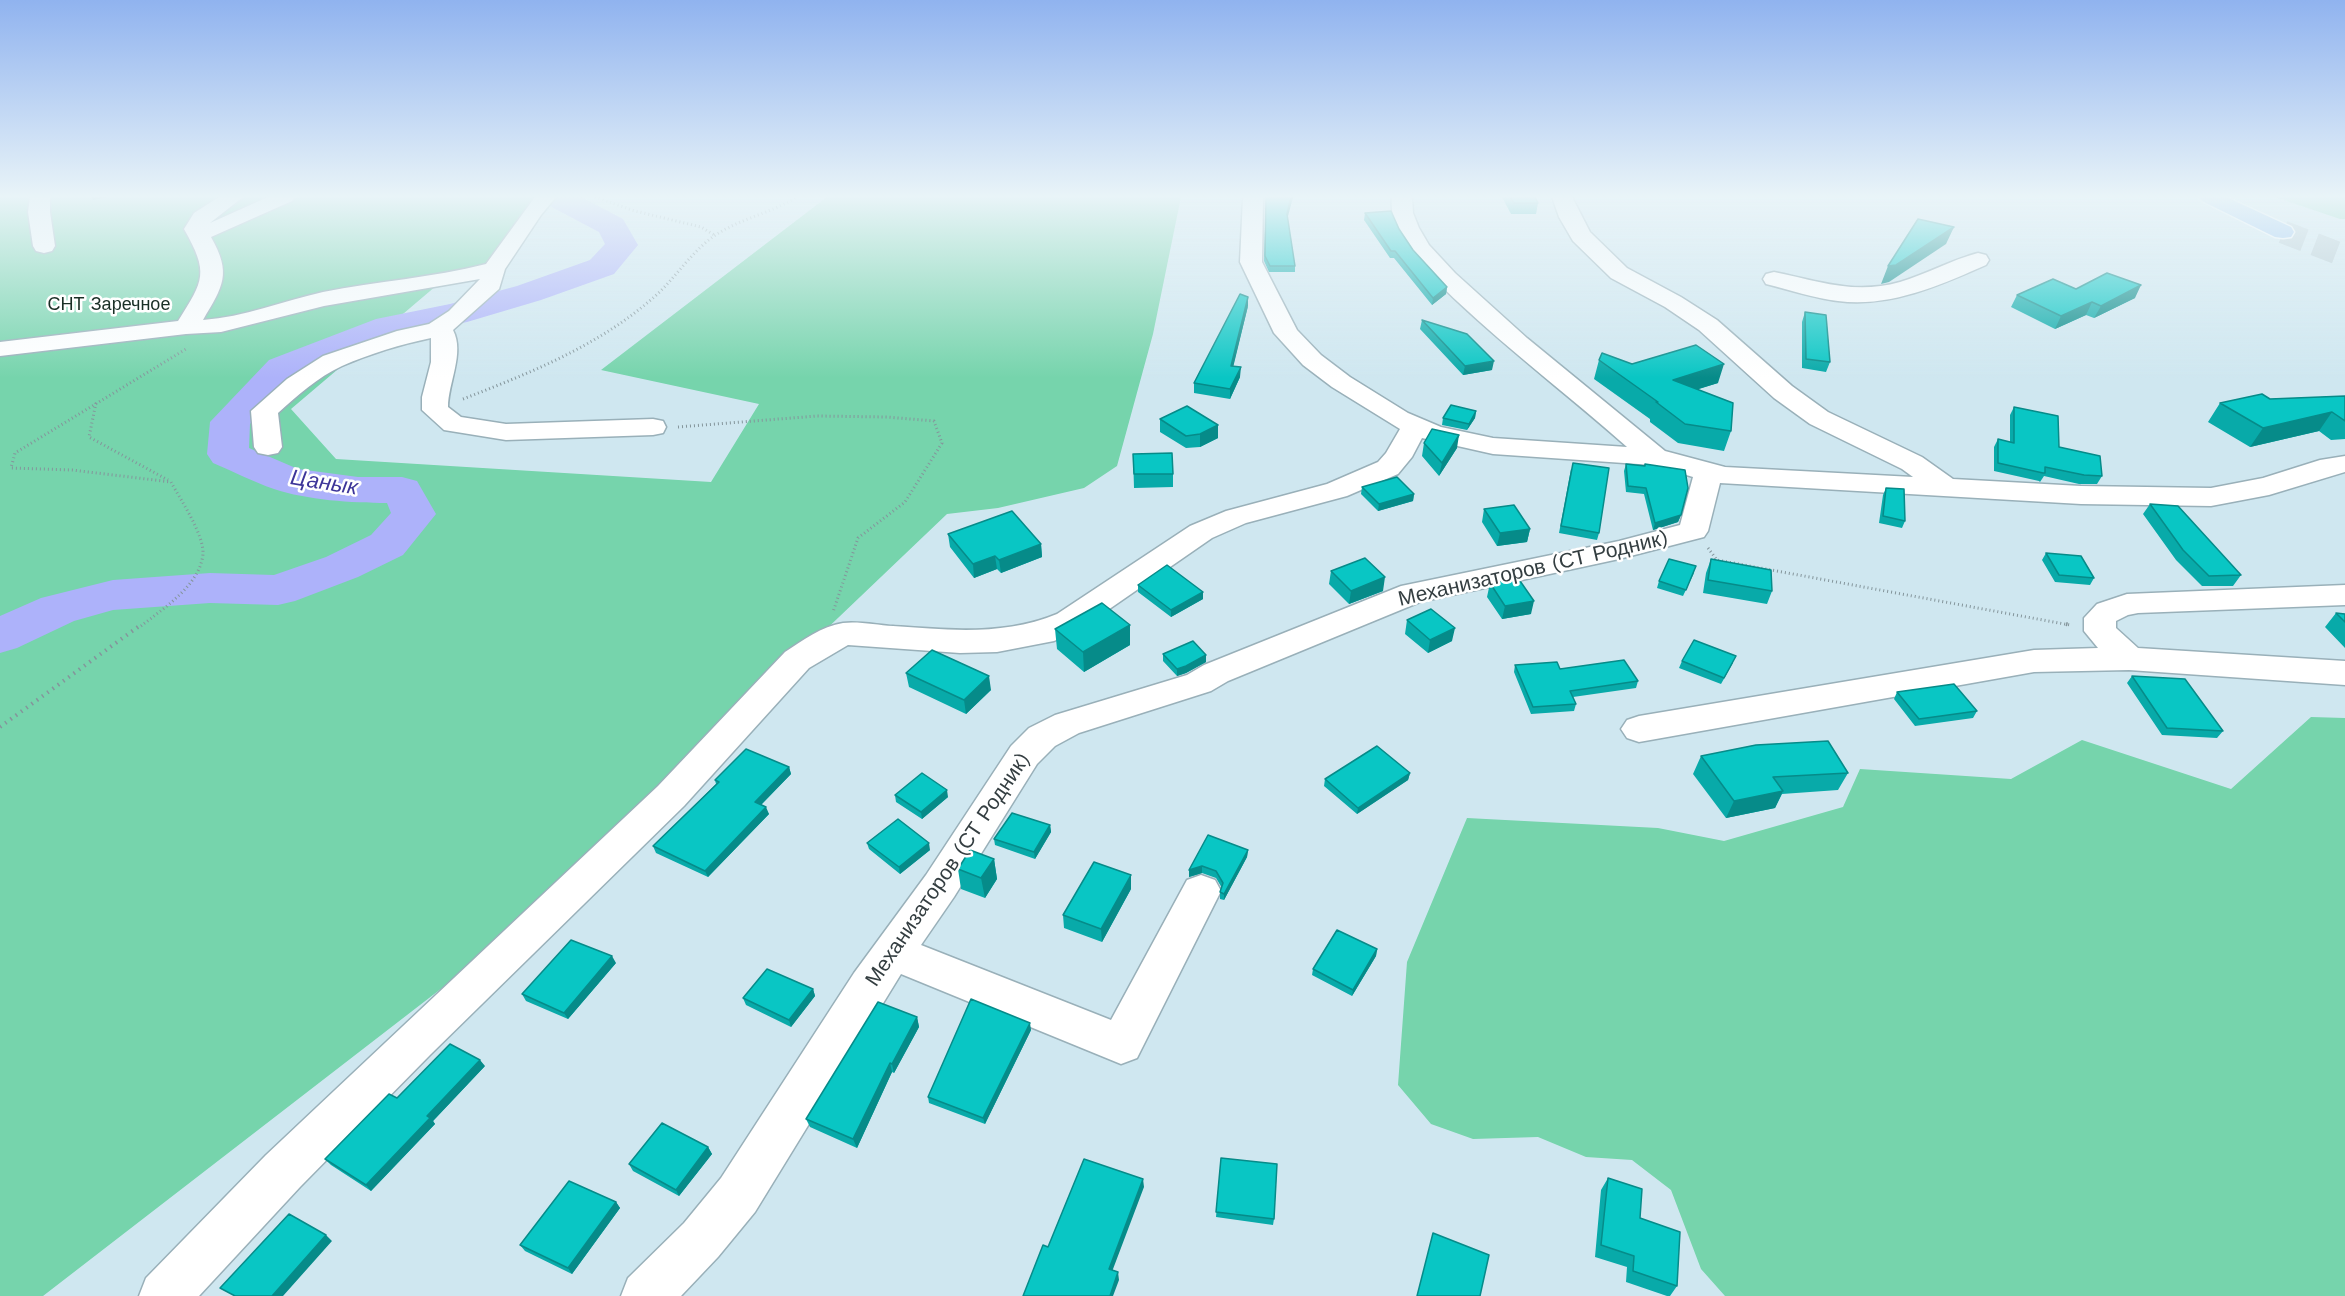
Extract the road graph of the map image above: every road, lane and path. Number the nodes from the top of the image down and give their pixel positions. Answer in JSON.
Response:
{"nodes":[{"id":1,"x":209,"y":257,"type":"edge"},
{"id":2,"x":501,"y":257,"type":"edge"},
{"id":3,"x":691,"y":257,"type":"edge"},
{"id":4,"x":1251,"y":257,"type":"edge"},
{"id":5,"x":1429,"y":257,"type":"edge"},
{"id":6,"x":1603,"y":257,"type":"edge"},
{"id":7,"x":1978,"y":260,"type":"dead end"},
{"id":8,"x":494,"y":268,"type":"junction"},
{"id":9,"x":1774,"y":279,"type":"dead end"},
{"id":10,"x":453,"y":317,"type":"junction"},
{"id":11,"x":197,"y":327,"type":"junction"},
{"id":12,"x":0,"y":338,"type":"edge"},
{"id":13,"x":46,"y":345,"type":"junction"},
{"id":14,"x":0,"y":349,"type":"edge"},
{"id":15,"x":96,"y":402,"type":"junction"},
{"id":16,"x":435,"y":410,"type":"junction"},
{"id":17,"x":1415,"y":426,"type":"junction"},
{"id":18,"x":653,"y":427,"type":"joint"},
{"id":19,"x":268,"y":447,"type":"dead end"},
{"id":20,"x":1655,"y":457,"type":"junction"},
{"id":21,"x":2345,"y":465,"type":"edge"},
{"id":22,"x":1708,"y":472,"type":"junction"},
{"id":23,"x":171,"y":482,"type":"junction"},
{"id":24,"x":1945,"y":487,"type":"junction"},
{"id":25,"x":1693,"y":531,"type":"junction"},
{"id":26,"x":2345,"y":595,"type":"edge"},
{"id":27,"x":2100,"y":631,"type":"junction"},
{"id":28,"x":844,"y":634,"type":"junction"},
{"id":29,"x":2129,"y":659,"type":"junction"},
{"id":30,"x":2345,"y":673,"type":"edge"},
{"id":31,"x":0,"y":728,"type":"edge"},
{"id":32,"x":1638,"y":729,"type":"dead end"},
{"id":33,"x":1201,"y":891,"type":"dead end"},
{"id":34,"x":893,"y":952,"type":"junction"},
{"id":35,"x":164,"y":1296,"type":"edge"},
{"id":36,"x":646,"y":1296,"type":"edge"}],
"edges":[{"from":1,"to":11,"type":"lane"},
{"from":2,"to":8,"type":"lane"},
{"from":3,"to":16,"type":"path"},
{"from":4,"to":17,"type":"lane"},
{"from":5,"to":20,"type":"lane"},
{"from":6,"to":24,"type":"lane"},
{"from":7,"to":9,"type":"lane"},
{"from":8,"to":10,"type":"lane"},
{"from":8,"to":11,"type":"lane"},
{"from":10,"to":16,"type":"lane"},
{"from":10,"to":19,"type":"lane"},
{"from":11,"to":13,"type":"lane"},
{"from":11,"to":15,"type":"path"},
{"from":12,"to":13,"type":"lane"},
{"from":13,"to":14,"type":"lane"},
{"from":15,"to":23,"type":"path"},
{"from":15,"to":23,"type":"path"},
{"from":16,"to":18,"type":"lane"},
{"from":17,"to":20,"type":"lane"},
{"from":17,"to":28,"type":"lane"},
{"from":18,"to":28,"type":"path"},
{"from":20,"to":22,"type":"lane"},
{"from":21,"to":24,"type":"lane"},
{"from":22,"to":24,"type":"lane"},
{"from":22,"to":25,"type":"lane"},
{"from":23,"to":31,"type":"path"},
{"from":25,"to":27,"type":"path"},
{"from":25,"to":34,"type":"lane","name":"Механизаторов (СТ Родник)"},
{"from":26,"to":27,"type":"lane"},
{"from":27,"to":29,"type":"lane"},
{"from":28,"to":35,"type":"lane"},
{"from":29,"to":30,"type":"lane"},
{"from":29,"to":32,"type":"lane"},
{"from":33,"to":34,"type":"lane"},
{"from":34,"to":36,"type":"lane","name":"Механизаторов (СТ Родник)"}]}
